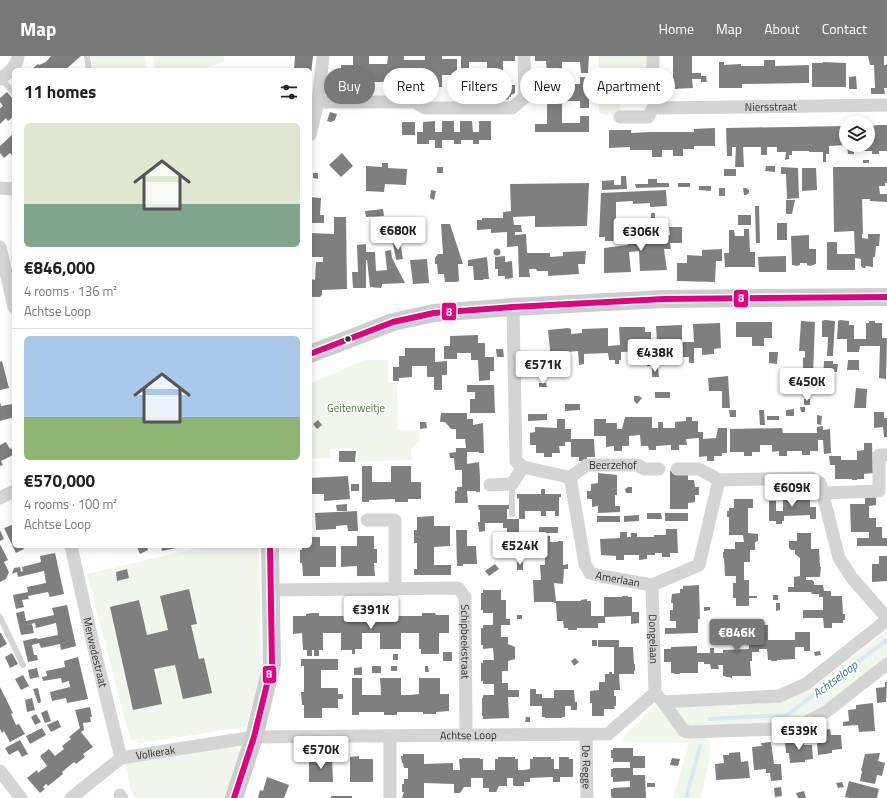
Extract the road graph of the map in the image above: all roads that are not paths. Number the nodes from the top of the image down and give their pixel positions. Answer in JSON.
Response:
{"nodes":[{"id":1,"x":18,"y":56,"type":"edge"},
{"id":2,"x":87,"y":56,"type":"edge"},
{"id":3,"x":323,"y":56,"type":"edge"},
{"id":4,"x":524,"y":56,"type":"edge"},
{"id":5,"x":653,"y":56,"type":"edge"},
{"id":6,"x":13,"y":68,"type":"edge"},
{"id":7,"x":89,"y":68,"type":"edge"},
{"id":8,"x":12,"y":69,"type":"edge"},
{"id":9,"x":0,"y":79,"type":"edge"},
{"id":10,"x":12,"y":91,"type":"edge"},
{"id":11,"x":318,"y":102,"type":"junction"},
{"id":12,"x":655,"y":105,"type":"junction"},
{"id":13,"x":887,"y":105,"type":"edge"},
{"id":14,"x":620,"y":117,"type":"dead end"},
{"id":15,"x":312,"y":127,"type":"edge"},
{"id":16,"x":0,"y":188,"type":"edge"},
{"id":17,"x":12,"y":189,"type":"edge"},
{"id":18,"x":0,"y":247,"type":"edge"},
{"id":19,"x":4,"y":279,"type":"edge"},
{"id":20,"x":887,"y":297,"type":"edge"},
{"id":21,"x":12,"y":301,"type":"edge"},
{"id":22,"x":513,"y":307,"type":"junction"},
{"id":23,"x":312,"y":353,"type":"edge"},
{"id":24,"x":887,"y":455,"type":"edge"},
{"id":25,"x":523,"y":467,"type":"junction"},
{"id":26,"x":659,"y":469,"type":"dead end"},
{"id":27,"x":677,"y":469,"type":"dead end"},
{"id":28,"x":569,"y":478,"type":"junction"},
{"id":29,"x":719,"y":480,"type":"junction"},
{"id":30,"x":512,"y":484,"type":"junction"},
{"id":31,"x":490,"y":485,"type":"dead end"},
{"id":32,"x":12,"y":492,"type":"edge"},
{"id":33,"x":823,"y":493,"type":"junction"},
{"id":34,"x":0,"y":498,"type":"edge"},
{"id":35,"x":512,"y":514,"type":"dead end"},
{"id":36,"x":367,"y":520,"type":"dead end"},
{"id":37,"x":71,"y":548,"type":"edge"},
{"id":38,"x":270,"y":548,"type":"edge"},
{"id":39,"x":652,"y":585,"type":"junction"},
{"id":40,"x":395,"y":589,"type":"junction"},
{"id":41,"x":271,"y":590,"type":"junction"},
{"id":42,"x":0,"y":617,"type":"edge"},
{"id":43,"x":887,"y":619,"type":"edge"},
{"id":44,"x":887,"y":664,"type":"edge"},
{"id":45,"x":23,"y":665,"type":"dead end"},
{"id":46,"x":659,"y":697,"type":"junction"},
{"id":47,"x":466,"y":735,"type":"junction"},
{"id":48,"x":586,"y":736,"type":"junction"},
{"id":49,"x":254,"y":737,"type":"junction"},
{"id":50,"x":390,"y":737,"type":"junction"},
{"id":51,"x":121,"y":758,"type":"junction"},
{"id":52,"x":0,"y":771,"type":"edge"},
{"id":53,"x":21,"y":798,"type":"edge"},
{"id":54,"x":71,"y":798,"type":"edge"},
{"id":55,"x":234,"y":798,"type":"edge"},
{"id":56,"x":390,"y":798,"type":"edge"},
{"id":57,"x":587,"y":798,"type":"edge"}],
"edges":[{"from":1,"to":6,"type":"street"},
{"from":2,"to":7,"type":"lane"},
{"from":3,"to":11,"type":"street"},
{"from":4,"to":11,"type":"street"},
{"from":5,"to":12,"type":"street"},
{"from":8,"to":9,"type":"street"},
{"from":9,"to":10,"type":"lane"},
{"from":11,"to":15,"type":"street"},
{"from":12,"to":13,"type":"street","name":"Niersstraat"},
{"from":12,"to":14,"type":"street"},
{"from":16,"to":17,"type":"street"},
{"from":18,"to":19,"type":"street"},
{"from":19,"to":21,"type":"street"},
{"from":20,"to":22,"type":"street"},
{"from":22,"to":23,"type":"street"},
{"from":22,"to":25,"type":"street"},
{"from":24,"to":33,"type":"street"},
{"from":25,"to":28,"type":"street"},
{"from":25,"to":30,"type":"street"},
{"from":26,"to":28,"type":"street","name":"Beerzehof"},
{"from":27,"to":29,"type":"street"},
{"from":28,"to":39,"type":"street","name":"Amerlaan"},
{"from":29,"to":33,"type":"street"},
{"from":29,"to":39,"type":"street","name":"Amerlaan"},
{"from":30,"to":31,"type":"street"},
{"from":30,"to":35,"type":"lane"},
{"from":32,"to":34,"type":"street"},
{"from":33,"to":43,"type":"street"},
{"from":36,"to":40,"type":"street"},
{"from":37,"to":51,"type":"street","name":"Merwedestraat"},
{"from":38,"to":41,"type":"street"},
{"from":39,"to":46,"type":"street","name":"Dongelaan"},
{"from":40,"to":41,"type":"street","name":"Schipbeekstraat"},
{"from":40,"to":47,"type":"street","name":"Schipbeekstraat"},
{"from":41,"to":49,"type":"street"},
{"from":42,"to":45,"type":"lane"},
{"from":43,"to":46,"type":"street"},
{"from":44,"to":46,"type":"street"},
{"from":46,"to":48,"type":"street","name":"Achtse Loop"},
{"from":47,"to":48,"type":"street","name":"Achtse Loop"},
{"from":47,"to":50,"type":"street","name":"Achtse Loop"},
{"from":48,"to":57,"type":"street","name":"De Regge"},
{"from":49,"to":50,"type":"street","name":"Achtse Loop"},
{"from":49,"to":51,"type":"street","name":"Volkerak"},
{"from":49,"to":55,"type":"street"},
{"from":50,"to":56,"type":"street"},
{"from":51,"to":54,"type":"street","name":"Volkerak"},
{"from":52,"to":53,"type":"street"}]}
